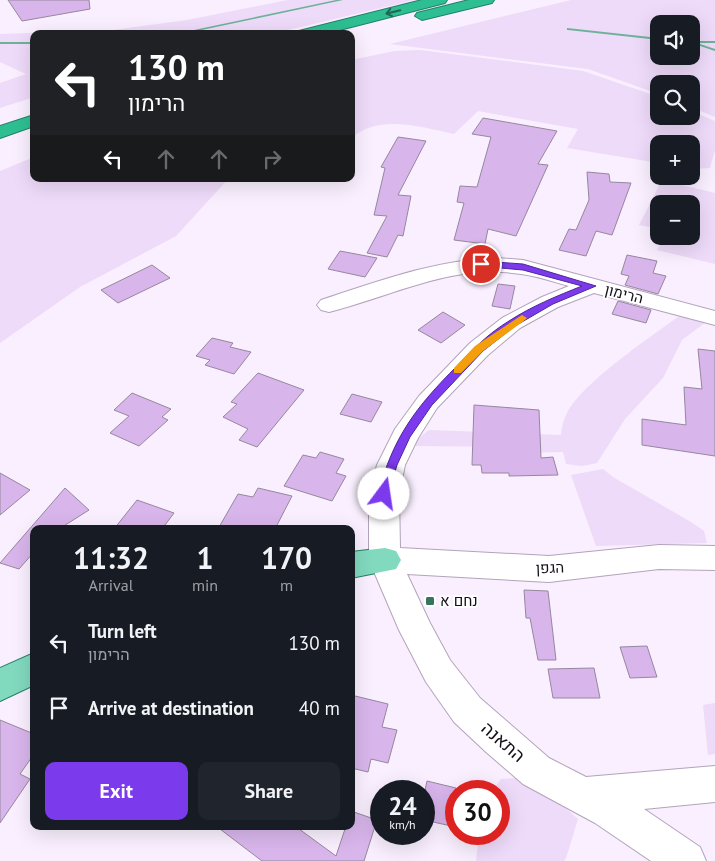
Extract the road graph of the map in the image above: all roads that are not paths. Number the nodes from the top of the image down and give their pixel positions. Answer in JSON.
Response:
{"nodes":[{"id":1,"x":440,"y":0,"type":"edge"},
{"id":2,"x":486,"y":0,"type":"edge"},
{"id":3,"x":320,"y":30,"type":"edge"},
{"id":4,"x":355,"y":33,"type":"edge"},
{"id":5,"x":30,"y":108,"type":"edge"},
{"id":6,"x":0,"y":118,"type":"edge"},
{"id":7,"x":30,"y":121,"type":"edge"},
{"id":8,"x":0,"y":132,"type":"edge"},
{"id":9,"x":591,"y":286,"type":"junction"},
{"id":10,"x":329,"y":305,"type":"dead end"},
{"id":11,"x":715,"y":318,"type":"edge"},
{"id":12,"x":715,"y":558,"type":"edge"},
{"id":13,"x":368,"y":563,"type":"edge"},
{"id":14,"x":30,"y":670,"type":"edge"},
{"id":15,"x":0,"y":685,"type":"edge"},
{"id":16,"x":715,"y":784,"type":"edge"},
{"id":17,"x":584,"y":796,"type":"junction"},
{"id":18,"x":686,"y":861,"type":"edge"}],
"edges":[{"from":1,"to":3,"type":"highway","one_way":true},
{"from":2,"to":4,"type":"highway"},
{"from":5,"to":6,"type":"highway"},
{"from":7,"to":8,"type":"highway"},
{"from":9,"to":10,"type":"street","name":"הרימון"},
{"from":9,"to":11,"type":"street","name":"הרימון"},
{"from":9,"to":13,"type":"street"},
{"from":12,"to":13,"type":"street","name":"הגפן"},
{"from":13,"to":17,"type":"street","name":"התאנה"},
{"from":14,"to":15,"type":"main road"},
{"from":16,"to":17,"type":"street"},
{"from":17,"to":18,"type":"street","name":"התאנה"}]}
